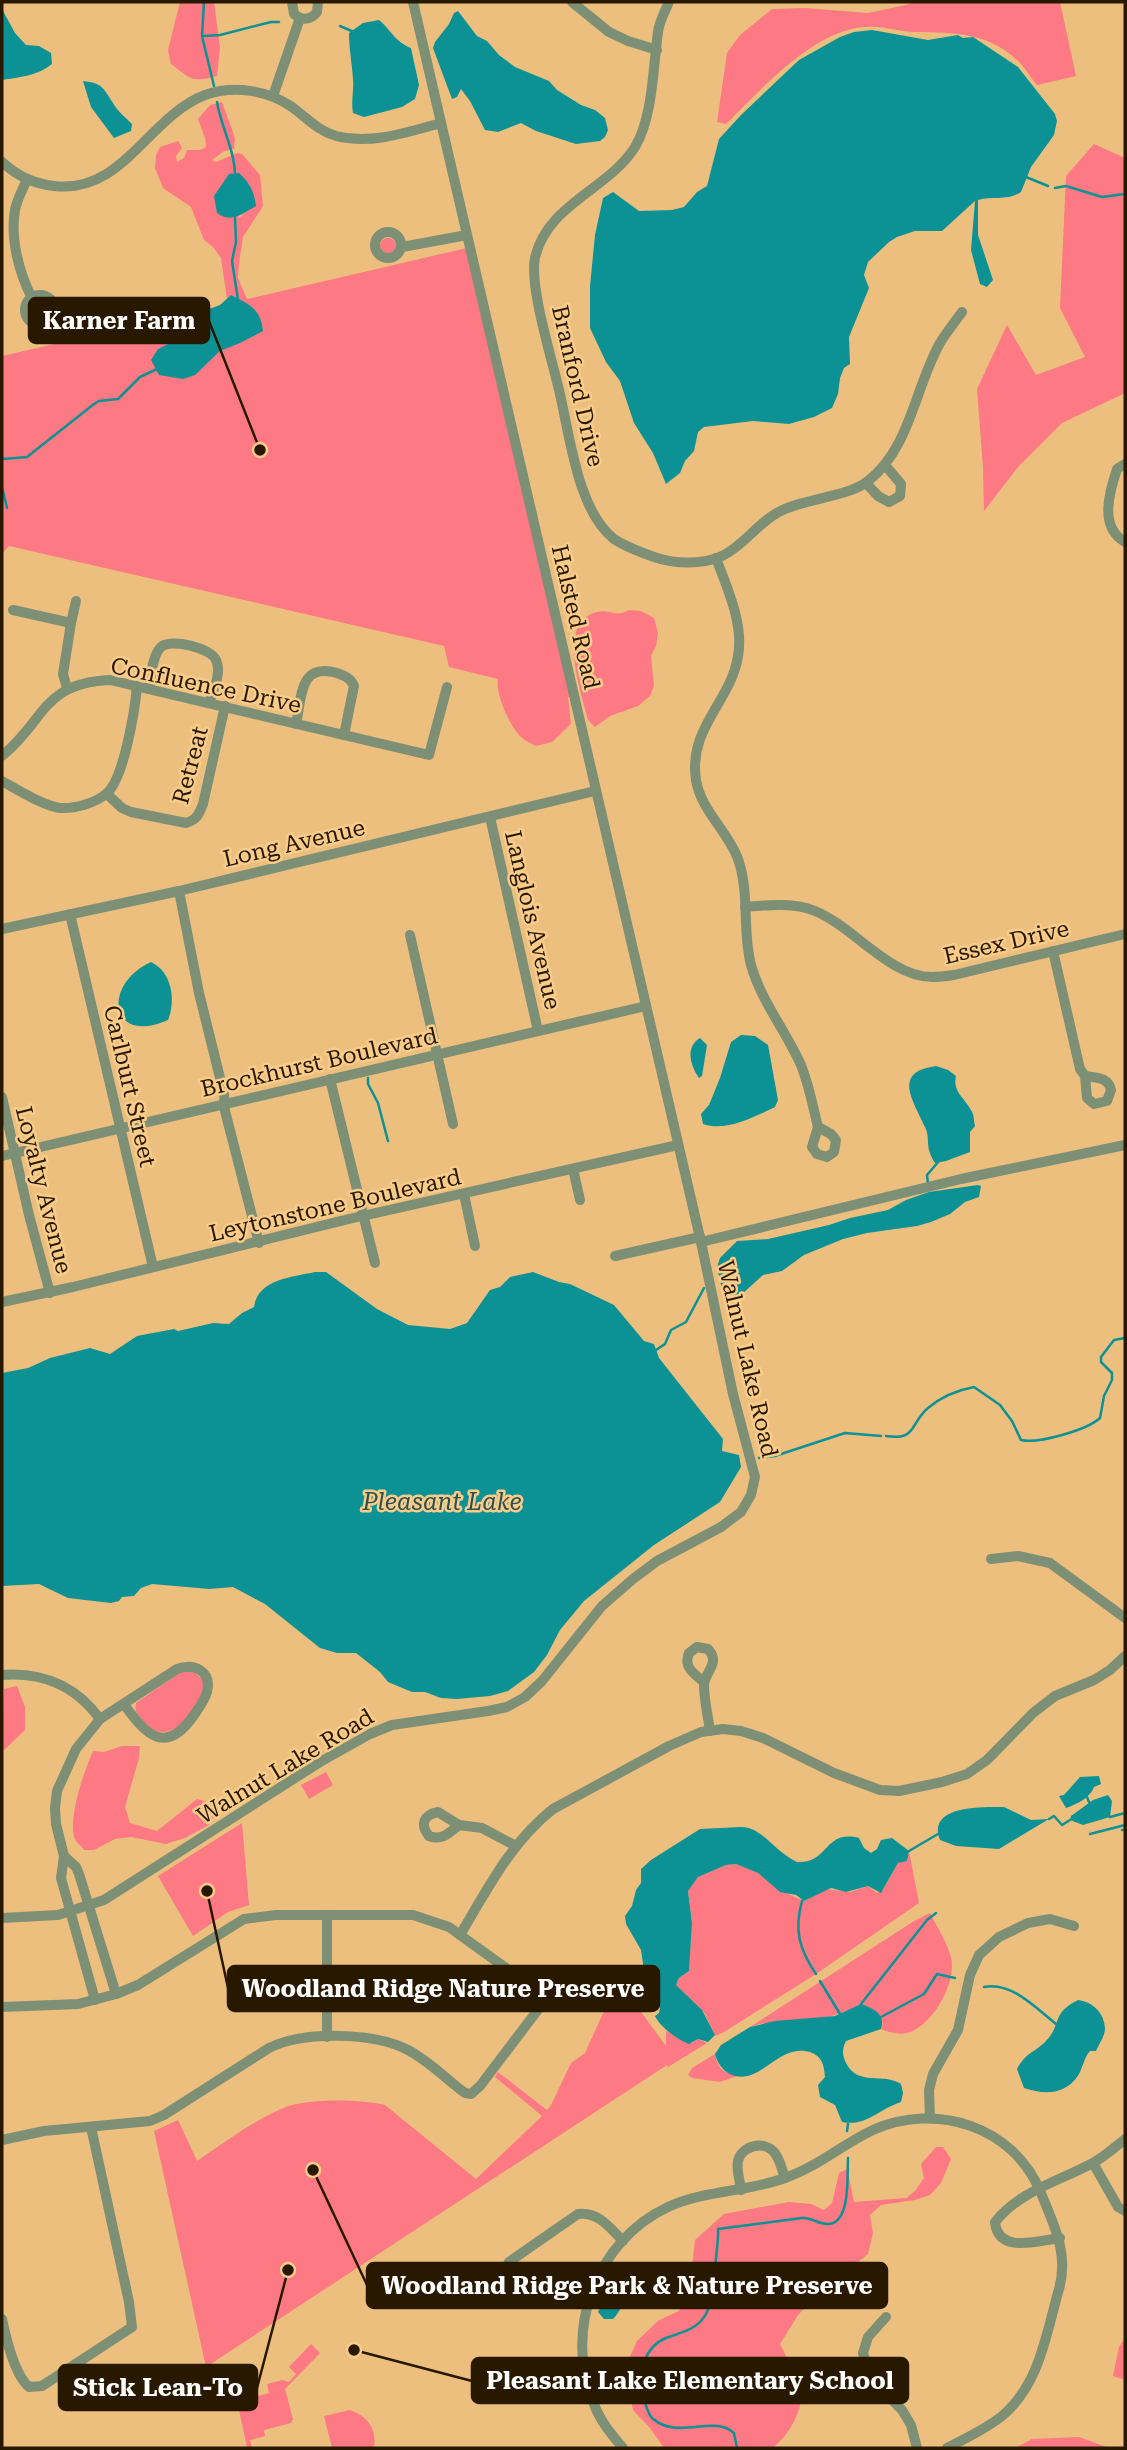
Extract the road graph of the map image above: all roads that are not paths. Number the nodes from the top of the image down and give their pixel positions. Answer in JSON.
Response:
{"nodes":[{"id":1,"x":292,"y":2,"type":"edge"},
{"id":2,"x":318,"y":2,"type":"edge"},
{"id":3,"x":413,"y":2,"type":"edge"},
{"id":4,"x":572,"y":2,"type":"edge"},
{"id":5,"x":669,"y":2,"type":"edge"},
{"id":6,"x":300,"y":18,"type":"junction"},
{"id":7,"x":657,"y":50,"type":"junction"},
{"id":8,"x":273,"y":96,"type":"junction"},
{"id":9,"x":441,"y":123,"type":"junction"},
{"id":10,"x":2,"y":162,"type":"edge"},
{"id":11,"x":27,"y":179,"type":"junction"},
{"id":12,"x":467,"y":235,"type":"junction"},
{"id":13,"x":402,"y":247,"type":"dead end"},
{"id":14,"x":32,"y":298,"type":"dead end"},
{"id":15,"x":962,"y":313,"type":"dead end"},
{"id":16,"x":885,"y":464,"type":"junction"},
{"id":17,"x":1125,"y":464,"type":"edge"},
{"id":18,"x":866,"y":483,"type":"junction"},
{"id":19,"x":1125,"y":542,"type":"edge"},
{"id":20,"x":716,"y":558,"type":"junction"},
{"id":21,"x":76,"y":601,"type":"dead end"},
{"id":22,"x":13,"y":610,"type":"dead end"},
{"id":23,"x":71,"y":623,"type":"junction"},
{"id":24,"x":137,"y":686,"type":"junction"},
{"id":25,"x":447,"y":687,"type":"dead end"},
{"id":26,"x":67,"y":688,"type":"junction"},
{"id":27,"x":149,"y":689,"type":"junction"},
{"id":28,"x":209,"y":703,"type":"junction"},
{"id":29,"x":225,"y":706,"type":"junction"},
{"id":30,"x":296,"y":724,"type":"junction"},
{"id":31,"x":344,"y":735,"type":"junction"},
{"id":32,"x":429,"y":755,"type":"junction"},
{"id":33,"x":2,"y":756,"type":"edge"},
{"id":34,"x":430,"y":769,"type":"dead end"},
{"id":35,"x":2,"y":781,"type":"edge"},
{"id":36,"x":595,"y":791,"type":"junction"},
{"id":37,"x":107,"y":794,"type":"junction"},
{"id":38,"x":490,"y":817,"type":"junction"},
{"id":39,"x":178,"y":891,"type":"junction"},
{"id":40,"x":745,"y":906,"type":"junction"},
{"id":41,"x":70,"y":914,"type":"junction"},
{"id":42,"x":2,"y":929,"type":"edge"},
{"id":43,"x":1125,"y":934,"type":"edge"},
{"id":44,"x":410,"y":935,"type":"dead end"},
{"id":45,"x":1053,"y":951,"type":"junction"},
{"id":46,"x":646,"y":1006,"type":"junction"},
{"id":47,"x":538,"y":1031,"type":"junction"},
{"id":48,"x":436,"y":1055,"type":"junction"},
{"id":49,"x":1085,"y":1076,"type":"dead end"},
{"id":50,"x":330,"y":1079,"type":"junction"},
{"id":51,"x":2,"y":1097,"type":"edge"},
{"id":52,"x":225,"y":1103,"type":"junction"},
{"id":53,"x":453,"y":1124,"type":"dead end"},
{"id":54,"x":818,"y":1127,"type":"dead end"},
{"id":55,"x":119,"y":1128,"type":"junction"},
{"id":56,"x":678,"y":1145,"type":"junction"},
{"id":57,"x":1125,"y":1145,"type":"edge"},
{"id":58,"x":15,"y":1153,"type":"junction"},
{"id":59,"x":2,"y":1156,"type":"edge"},
{"id":60,"x":573,"y":1169,"type":"junction"},
{"id":61,"x":464,"y":1194,"type":"junction"},
{"id":62,"x":580,"y":1200,"type":"dead end"},
{"id":63,"x":365,"y":1216,"type":"junction"},
{"id":64,"x":700,"y":1239,"type":"junction"},
{"id":65,"x":259,"y":1243,"type":"junction"},
{"id":66,"x":475,"y":1246,"type":"dead end"},
{"id":67,"x":615,"y":1256,"type":"dead end"},
{"id":68,"x":375,"y":1263,"type":"dead end"},
{"id":69,"x":153,"y":1267,"type":"junction"},
{"id":70,"x":50,"y":1293,"type":"junction"},
{"id":71,"x":2,"y":1302,"type":"edge"},
{"id":72,"x":991,"y":1559,"type":"dead end"},
{"id":73,"x":1125,"y":1618,"type":"edge"},
{"id":74,"x":1125,"y":1656,"type":"edge"},
{"id":75,"x":2,"y":1675,"type":"edge"},
{"id":76,"x":704,"y":1682,"type":"dead end"},
{"id":77,"x":124,"y":1704,"type":"junction"},
{"id":78,"x":100,"y":1719,"type":"junction"},
{"id":79,"x":710,"y":1731,"type":"junction"},
{"id":80,"x":459,"y":1825,"type":"dead end"},
{"id":81,"x":516,"y":1846,"type":"junction"},
{"id":82,"x":64,"y":1856,"type":"junction"},
{"id":83,"x":89,"y":1907,"type":"junction"},
{"id":84,"x":71,"y":1912,"type":"junction"},
{"id":85,"x":327,"y":1915,"type":"junction"},
{"id":86,"x":2,"y":1918,"type":"edge"},
{"id":87,"x":1074,"y":1926,"type":"dead end"},
{"id":88,"x":460,"y":1935,"type":"junction"},
{"id":89,"x":116,"y":1994,"type":"junction"},
{"id":90,"x":95,"y":2000,"type":"junction"},
{"id":91,"x":2,"y":2007,"type":"edge"},
{"id":92,"x":327,"y":2037,"type":"junction"},
{"id":93,"x":930,"y":2118,"type":"junction"},
{"id":94,"x":91,"y":2127,"type":"junction"},
{"id":95,"x":1125,"y":2139,"type":"edge"},
{"id":96,"x":2,"y":2140,"type":"edge"},
{"id":97,"x":1093,"y":2163,"type":"junction"},
{"id":98,"x":785,"y":2178,"type":"junction"},
{"id":99,"x":1039,"y":2188,"type":"junction"},
{"id":100,"x":741,"y":2189,"type":"junction"},
{"id":101,"x":1125,"y":2211,"type":"edge"},
{"id":102,"x":1060,"y":2238,"type":"junction"},
{"id":103,"x":623,"y":2241,"type":"junction"},
{"id":104,"x":587,"y":2304,"type":"junction"},
{"id":105,"x":886,"y":2317,"type":"dead end"},
{"id":106,"x":2,"y":2319,"type":"edge"},
{"id":107,"x":623,"y":2448,"type":"edge"},
{"id":108,"x":917,"y":2448,"type":"edge"},
{"id":109,"x":947,"y":2448,"type":"edge"}],
"edges":[{"from":1,"to":6,"type":"street"},
{"from":2,"to":6,"type":"street"},
{"from":3,"to":9,"type":"street","name":"Halsted Road"},
{"from":4,"to":7,"type":"street"},
{"from":5,"to":7,"type":"street","name":"Branford Drive"},
{"from":6,"to":8,"type":"street"},
{"from":7,"to":20,"type":"street","name":"Branford Drive"},
{"from":8,"to":9,"type":"street"},
{"from":8,"to":11,"type":"street"},
{"from":9,"to":12,"type":"street","name":"Halsted Road"},
{"from":10,"to":11,"type":"street"},
{"from":11,"to":14,"type":"street"},
{"from":12,"to":13,"type":"street"},
{"from":12,"to":36,"type":"street","name":"Halsted Road"},
{"from":15,"to":16,"type":"street","name":"Branford Drive"},
{"from":16,"to":18,"type":"street","name":"Branford Drive"},
{"from":16,"to":18,"type":"street"},
{"from":17,"to":19,"type":"street"},
{"from":18,"to":20,"type":"street","name":"Branford Drive"},
{"from":20,"to":40,"type":"street"},
{"from":21,"to":23,"type":"street"},
{"from":22,"to":23,"type":"street"},
{"from":23,"to":26,"type":"street"},
{"from":24,"to":26,"type":"street","name":"Confluence Drive"},
{"from":24,"to":27,"type":"street","name":"Confluence Drive"},
{"from":24,"to":37,"type":"street"},
{"from":25,"to":32,"type":"street"},
{"from":26,"to":33,"type":"street"},
{"from":27,"to":28,"type":"street","name":"Confluence Drive"},
{"from":27,"to":28,"type":"street"},
{"from":28,"to":29,"type":"street","name":"Confluence Drive"},
{"from":29,"to":30,"type":"street","name":"Confluence Drive"},
{"from":29,"to":37,"type":"street","name":"Retreat"},
{"from":30,"to":31,"type":"street","name":"Confluence Drive"},
{"from":30,"to":31,"type":"street"},
{"from":31,"to":32,"type":"street","name":"Confluence Drive"},
{"from":32,"to":34,"type":"street"},
{"from":35,"to":37,"type":"street"},
{"from":36,"to":38,"type":"street","name":"Long Avenue"},
{"from":36,"to":46,"type":"street","name":"Halsted Road"},
{"from":38,"to":39,"type":"street","name":"Long Avenue"},
{"from":38,"to":47,"type":"street","name":"Langlois Avenue"},
{"from":39,"to":41,"type":"street","name":"Long Avenue"},
{"from":39,"to":52,"type":"street"},
{"from":40,"to":45,"type":"street","name":"Essex Drive"},
{"from":40,"to":54,"type":"street"},
{"from":41,"to":42,"type":"street","name":"Long Avenue"},
{"from":41,"to":55,"type":"street","name":"Carlburt Street"},
{"from":43,"to":45,"type":"street","name":"Essex Drive"},
{"from":44,"to":48,"type":"street"},
{"from":45,"to":49,"type":"street"},
{"from":46,"to":47,"type":"street","name":"Brockhurst Boulevard"},
{"from":46,"to":56,"type":"street","name":"Halsted Road"},
{"from":47,"to":48,"type":"street","name":"Brockhurst Boulevard"},
{"from":48,"to":50,"type":"street","name":"Brockhurst Boulevard"},
{"from":48,"to":53,"type":"street"},
{"from":50,"to":52,"type":"street","name":"Brockhurst Boulevard"},
{"from":50,"to":63,"type":"street"},
{"from":51,"to":58,"type":"street","name":"Loyalty Avenue"},
{"from":52,"to":55,"type":"street","name":"Brockhurst Boulevard"},
{"from":52,"to":65,"type":"street"},
{"from":55,"to":58,"type":"street","name":"Brockhurst Boulevard"},
{"from":55,"to":69,"type":"street","name":"Carlburt Street"},
{"from":56,"to":60,"type":"street","name":"Leytonstone Boulevard"},
{"from":56,"to":64,"type":"street","name":"Halsted Road"},
{"from":57,"to":64,"type":"street","name":"Walnut Lake Road"},
{"from":58,"to":59,"type":"street","name":"Brockhurst Boulevard"},
{"from":58,"to":70,"type":"street","name":"Loyalty Avenue"},
{"from":60,"to":61,"type":"street","name":"Leytonstone Boulevard"},
{"from":60,"to":62,"type":"street"},
{"from":61,"to":63,"type":"street","name":"Leytonstone Boulevard"},
{"from":61,"to":66,"type":"street"},
{"from":63,"to":65,"type":"street","name":"Leytonstone Boulevard"},
{"from":63,"to":68,"type":"street"},
{"from":64,"to":67,"type":"street"},
{"from":64,"to":83,"type":"street","name":"Walnut Lake Road"},
{"from":65,"to":69,"type":"street","name":"Leytonstone Boulevard"},
{"from":69,"to":70,"type":"street","name":"Leytonstone Boulevard"},
{"from":70,"to":71,"type":"street","name":"Leytonstone Boulevard"},
{"from":72,"to":73,"type":"street"},
{"from":74,"to":79,"type":"street"},
{"from":75,"to":78,"type":"street"},
{"from":76,"to":79,"type":"street"},
{"from":77,"to":77,"type":"street"},
{"from":77,"to":78,"type":"street"},
{"from":78,"to":82,"type":"street"},
{"from":79,"to":81,"type":"street"},
{"from":80,"to":81,"type":"street"},
{"from":81,"to":88,"type":"street"},
{"from":82,"to":83,"type":"street"},
{"from":82,"to":84,"type":"street"},
{"from":83,"to":84,"type":"street","name":"Walnut Lake Road"},
{"from":83,"to":89,"type":"street"},
{"from":84,"to":86,"type":"street","name":"Walnut Lake Road"},
{"from":84,"to":90,"type":"street"},
{"from":85,"to":88,"type":"street"},
{"from":85,"to":89,"type":"street"},
{"from":85,"to":92,"type":"street"},
{"from":87,"to":93,"type":"street"},
{"from":88,"to":92,"type":"street"},
{"from":89,"to":90,"type":"street"},
{"from":90,"to":91,"type":"street"},
{"from":92,"to":94,"type":"street"},
{"from":93,"to":98,"type":"street"},
{"from":93,"to":99,"type":"street"},
{"from":94,"to":96,"type":"street"},
{"from":94,"to":106,"type":"street"},
{"from":95,"to":97,"type":"street"},
{"from":97,"to":99,"type":"street"},
{"from":97,"to":101,"type":"street"},
{"from":98,"to":100,"type":"street"},
{"from":98,"to":100,"type":"street"},
{"from":99,"to":102,"type":"street"},
{"from":99,"to":102,"type":"street"},
{"from":100,"to":103,"type":"street"},
{"from":102,"to":109,"type":"street"},
{"from":103,"to":104,"type":"street"},
{"from":103,"to":104,"type":"street"},
{"from":104,"to":107,"type":"street"},
{"from":105,"to":108,"type":"street"}]}
